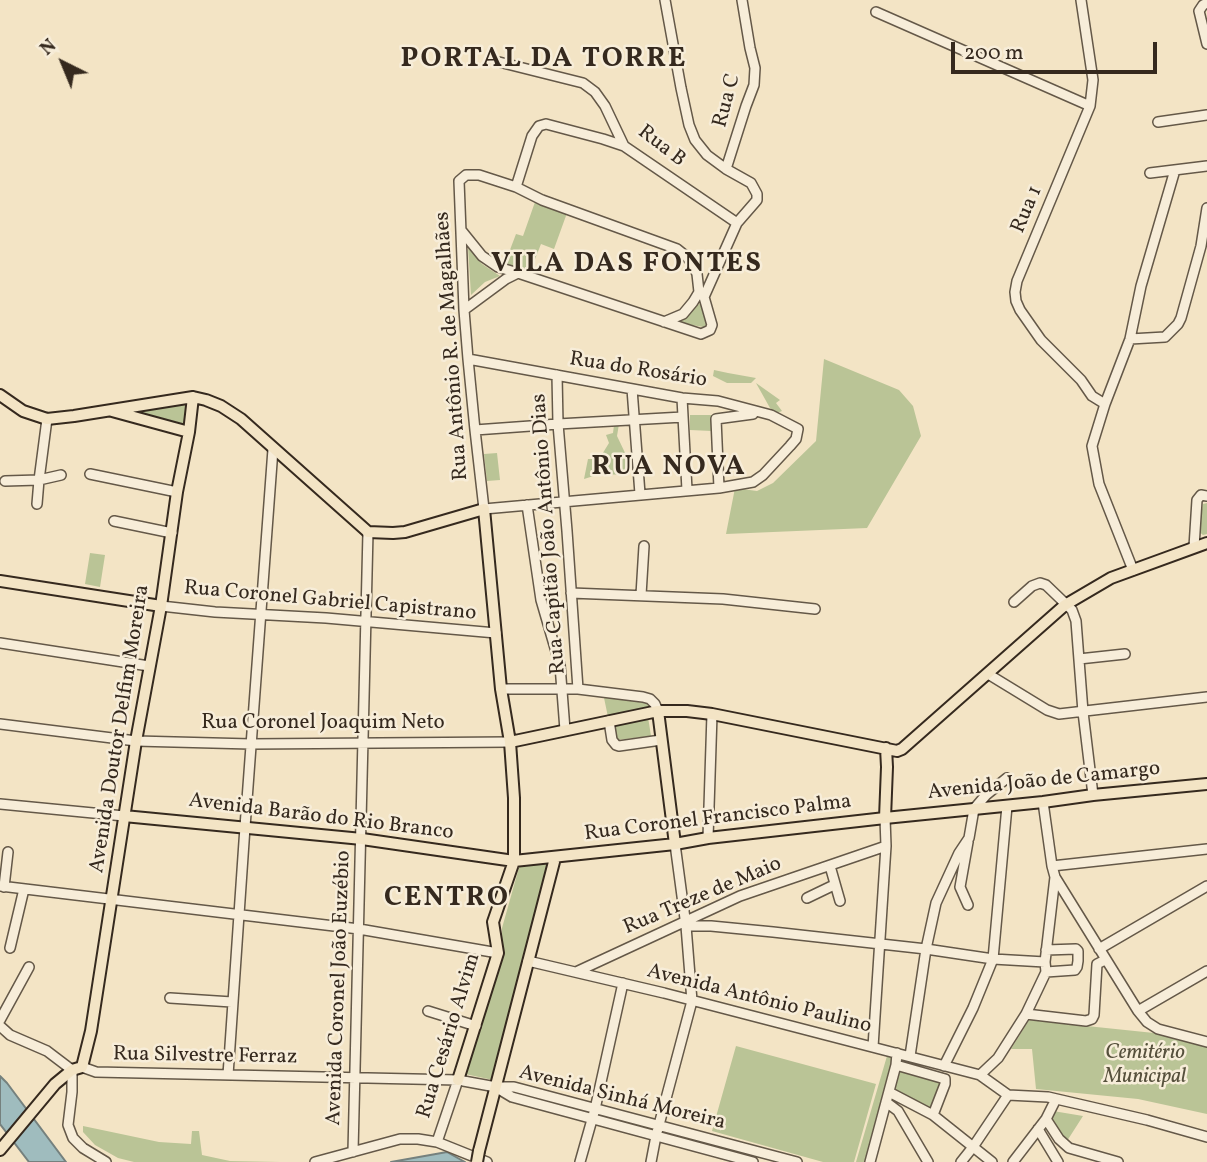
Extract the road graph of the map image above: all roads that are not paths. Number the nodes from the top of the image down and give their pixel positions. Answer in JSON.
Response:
{"nodes":[{"id":1,"x":665,"y":0,"type":"edge"},
{"id":2,"x":741,"y":0,"type":"edge"},
{"id":3,"x":1081,"y":0,"type":"edge"},
{"id":4,"x":1205,"y":4,"type":"edge"},
{"id":5,"x":876,"y":12,"type":"dead end"},
{"id":6,"x":1207,"y":44,"type":"edge"},
{"id":7,"x":499,"y":62,"type":"dead end"},
{"id":8,"x":1090,"y":107,"type":"junction"},
{"id":9,"x":1207,"y":115,"type":"edge"},
{"id":10,"x":1158,"y":122,"type":"dead end"},
{"id":11,"x":624,"y":146,"type":"junction"},
{"id":12,"x":1207,"y":166,"type":"edge"},
{"id":13,"x":726,"y":169,"type":"junction"},
{"id":14,"x":1175,"y":170,"type":"junction"},
{"id":15,"x":1150,"y":173,"type":"dead end"},
{"id":16,"x":516,"y":187,"type":"junction"},
{"id":17,"x":1207,"y":208,"type":"edge"},
{"id":18,"x":737,"y":223,"type":"junction"},
{"id":19,"x":461,"y":230,"type":"junction"},
{"id":20,"x":518,"y":273,"type":"junction"},
{"id":21,"x":702,"y":294,"type":"junction"},
{"id":22,"x":464,"y":310,"type":"junction"},
{"id":23,"x":664,"y":322,"type":"junction"},
{"id":24,"x":1130,"y":339,"type":"junction"},
{"id":25,"x":468,"y":359,"type":"junction"},
{"id":26,"x":557,"y":376,"type":"junction"},
{"id":27,"x":632,"y":389,"type":"junction"},
{"id":28,"x":0,"y":395,"type":"edge"},
{"id":29,"x":193,"y":397,"type":"junction"},
{"id":30,"x":682,"y":398,"type":"junction"},
{"id":31,"x":1105,"y":404,"type":"junction"},
{"id":32,"x":110,"y":410,"type":"junction"},
{"id":33,"x":759,"y":413,"type":"junction"},
{"id":34,"x":683,"y":417,"type":"junction"},
{"id":35,"x":47,"y":419,"type":"junction"},
{"id":36,"x":633,"y":419,"type":"junction"},
{"id":37,"x":558,"y":424,"type":"junction"},
{"id":38,"x":475,"y":430,"type":"junction"},
{"id":39,"x":189,"y":432,"type":"junction"},
{"id":40,"x":274,"y":449,"type":"junction"},
{"id":41,"x":90,"y":474,"type":"dead end"},
{"id":42,"x":61,"y":475,"type":"dead end"},
{"id":43,"x":39,"y":480,"type":"junction"},
{"id":44,"x":5,"y":481,"type":"dead end"},
{"id":45,"x":719,"y":488,"type":"junction"},
{"id":46,"x":687,"y":491,"type":"junction"},
{"id":47,"x":177,"y":492,"type":"junction"},
{"id":48,"x":640,"y":494,"type":"junction"},
{"id":49,"x":1207,"y":496,"type":"edge"},
{"id":50,"x":564,"y":501,"type":"junction"},
{"id":51,"x":37,"y":504,"type":"dead end"},
{"id":52,"x":527,"y":505,"type":"junction"},
{"id":53,"x":484,"y":509,"type":"junction"},
{"id":54,"x":114,"y":521,"type":"dead end"},
{"id":55,"x":368,"y":532,"type":"junction"},
{"id":56,"x":172,"y":533,"type":"junction"},
{"id":57,"x":1207,"y":542,"type":"edge"},
{"id":58,"x":644,"y":546,"type":"dead end"},
{"id":59,"x":1194,"y":547,"type":"junction"},
{"id":60,"x":1133,"y":570,"type":"junction"},
{"id":61,"x":0,"y":581,"type":"edge"},
{"id":62,"x":571,"y":593,"type":"junction"},
{"id":63,"x":641,"y":595,"type":"junction"},
{"id":64,"x":1014,"y":601,"type":"dead end"},
{"id":65,"x":1065,"y":604,"type":"junction"},
{"id":66,"x":161,"y":606,"type":"junction"},
{"id":67,"x":814,"y":609,"type":"dead end"},
{"id":68,"x":260,"y":615,"type":"junction"},
{"id":69,"x":367,"y":622,"type":"junction"},
{"id":70,"x":496,"y":633,"type":"junction"},
{"id":71,"x":0,"y":643,"type":"edge"},
{"id":72,"x":1125,"y":654,"type":"dead end"},
{"id":73,"x":1079,"y":659,"type":"junction"},
{"id":74,"x":149,"y":666,"type":"junction"},
{"id":75,"x":988,"y":674,"type":"junction"},
{"id":76,"x":501,"y":689,"type":"junction"},
{"id":77,"x":578,"y":689,"type":"junction"},
{"id":78,"x":561,"y":690,"type":"junction"},
{"id":79,"x":1207,"y":697,"type":"edge"},
{"id":80,"x":658,"y":711,"type":"junction"},
{"id":81,"x":1083,"y":712,"type":"junction"},
{"id":82,"x":712,"y":714,"type":"junction"},
{"id":83,"x":609,"y":721,"type":"junction"},
{"id":84,"x":0,"y":724,"type":"edge"},
{"id":85,"x":565,"y":730,"type":"junction"},
{"id":86,"x":661,"y":740,"type":"junction"},
{"id":87,"x":136,"y":741,"type":"junction"},
{"id":88,"x":510,"y":742,"type":"junction"},
{"id":89,"x":363,"y":743,"type":"junction"},
{"id":90,"x":251,"y":744,"type":"junction"},
{"id":91,"x":886,"y":748,"type":"junction"},
{"id":92,"x":1007,"y":778,"type":"dead end"},
{"id":93,"x":1207,"y":784,"type":"edge"},
{"id":94,"x":1093,"y":795,"type":"junction"},
{"id":95,"x":1043,"y":802,"type":"junction"},
{"id":96,"x":0,"y":804,"type":"edge"},
{"id":97,"x":1007,"y":806,"type":"junction"},
{"id":98,"x":974,"y":809,"type":"junction"},
{"id":99,"x":124,"y":816,"type":"junction"},
{"id":100,"x":885,"y":818,"type":"junction"},
{"id":101,"x":244,"y":827,"type":"junction"},
{"id":102,"x":708,"y":838,"type":"junction"},
{"id":103,"x":969,"y":838,"type":"junction"},
{"id":104,"x":362,"y":839,"type":"junction"},
{"id":105,"x":676,"y":844,"type":"junction"},
{"id":106,"x":886,"y":846,"type":"junction"},
{"id":107,"x":1207,"y":849,"type":"edge"},
{"id":108,"x":8,"y":852,"type":"dead end"},
{"id":109,"x":555,"y":858,"type":"junction"},
{"id":110,"x":513,"y":861,"type":"junction"},
{"id":111,"x":830,"y":866,"type":"junction"},
{"id":112,"x":1052,"y":866,"type":"junction"},
{"id":113,"x":1055,"y":877,"type":"junction"},
{"id":114,"x":834,"y":885,"type":"junction"},
{"id":115,"x":945,"y":886,"type":"junction"},
{"id":116,"x":1207,"y":886,"type":"edge"},
{"id":117,"x":2,"y":887,"type":"edge"},
{"id":118,"x":960,"y":887,"type":"junction"},
{"id":119,"x":24,"y":889,"type":"junction"},
{"id":120,"x":807,"y":898,"type":"dead end"},
{"id":121,"x":112,"y":900,"type":"junction"},
{"id":122,"x":840,"y":901,"type":"dead end"},
{"id":123,"x":968,"y":905,"type":"dead end"},
{"id":124,"x":239,"y":914,"type":"junction"},
{"id":125,"x":685,"y":923,"type":"junction"},
{"id":126,"x":359,"y":929,"type":"junction"},
{"id":127,"x":880,"y":944,"type":"junction"},
{"id":128,"x":10,"y":948,"type":"dead end"},
{"id":129,"x":926,"y":949,"type":"junction"},
{"id":130,"x":1100,"y":949,"type":"junction"},
{"id":131,"x":1046,"y":950,"type":"junction"},
{"id":132,"x":498,"y":953,"type":"junction"},
{"id":133,"x":993,"y":959,"type":"junction"},
{"id":134,"x":528,"y":961,"type":"junction"},
{"id":135,"x":1078,"y":961,"type":"junction"},
{"id":136,"x":1101,"y":962,"type":"junction"},
{"id":137,"x":29,"y":967,"type":"dead end"},
{"id":138,"x":1046,"y":967,"type":"junction"},
{"id":139,"x":1207,"y":971,"type":"edge"},
{"id":140,"x":576,"y":972,"type":"junction"},
{"id":141,"x":623,"y":983,"type":"junction"},
{"id":142,"x":170,"y":998,"type":"dead end"},
{"id":143,"x":692,"y":1001,"type":"junction"},
{"id":144,"x":232,"y":1002,"type":"junction"},
{"id":145,"x":428,"y":1011,"type":"dead end"},
{"id":146,"x":1138,"y":1012,"type":"junction"},
{"id":147,"x":1026,"y":1014,"type":"junction"},
{"id":148,"x":0,"y":1020,"type":"edge"},
{"id":149,"x":0,"y":1026,"type":"edge"},
{"id":150,"x":476,"y":1026,"type":"junction"},
{"id":151,"x":1207,"y":1042,"type":"edge"},
{"id":152,"x":873,"y":1048,"type":"junction"},
{"id":153,"x":897,"y":1053,"type":"junction"},
{"id":154,"x":910,"y":1056,"type":"junction"},
{"id":155,"x":896,"y":1065,"type":"junction"},
{"id":156,"x":944,"y":1066,"type":"junction"},
{"id":157,"x":77,"y":1068,"type":"junction"},
{"id":158,"x":228,"y":1075,"type":"junction"},
{"id":159,"x":980,"y":1075,"type":"junction"},
{"id":160,"x":354,"y":1078,"type":"junction"},
{"id":161,"x":458,"y":1080,"type":"junction"},
{"id":162,"x":495,"y":1087,"type":"junction"},
{"id":163,"x":1008,"y":1095,"type":"junction"},
{"id":164,"x":887,"y":1097,"type":"junction"},
{"id":165,"x":1056,"y":1099,"type":"junction"},
{"id":166,"x":593,"y":1113,"type":"junction"},
{"id":167,"x":933,"y":1115,"type":"junction"},
{"id":168,"x":902,"y":1117,"type":"junction"},
{"id":169,"x":1046,"y":1119,"type":"junction"},
{"id":170,"x":880,"y":1121,"type":"junction"},
{"id":171,"x":659,"y":1126,"type":"junction"},
{"id":172,"x":1038,"y":1129,"type":"junction"},
{"id":173,"x":656,"y":1136,"type":"junction"},
{"id":174,"x":1207,"y":1137,"type":"edge"},
{"id":175,"x":713,"y":1140,"type":"junction"},
{"id":176,"x":437,"y":1142,"type":"junction"},
{"id":177,"x":2,"y":1147,"type":"edge"},
{"id":178,"x":973,"y":1147,"type":"junction"},
{"id":179,"x":710,"y":1151,"type":"junction"},
{"id":180,"x":352,"y":1152,"type":"junction"},
{"id":181,"x":478,"y":1156,"type":"edge"},
{"id":182,"x":106,"y":1162,"type":"edge"},
{"id":183,"x":315,"y":1162,"type":"edge"},
{"id":184,"x":487,"y":1162,"type":"edge"},
{"id":185,"x":580,"y":1162,"type":"edge"},
{"id":186,"x":651,"y":1162,"type":"edge"},
{"id":187,"x":753,"y":1162,"type":"edge"},
{"id":188,"x":797,"y":1162,"type":"edge"},
{"id":189,"x":870,"y":1162,"type":"edge"},
{"id":190,"x":928,"y":1162,"type":"edge"},
{"id":191,"x":961,"y":1162,"type":"edge"},
{"id":192,"x":992,"y":1162,"type":"edge"},
{"id":193,"x":1013,"y":1162,"type":"edge"},
{"id":194,"x":1058,"y":1162,"type":"edge"},
{"id":195,"x":1118,"y":1162,"type":"edge"}],
"edges":[{"from":1,"to":13,"type":"street"},
{"from":2,"to":13,"type":"street","name":"Rua C"},
{"from":3,"to":8,"type":"street","name":"Rua 1"},
{"from":4,"to":6,"type":"street"},
{"from":5,"to":8,"type":"street"},
{"from":7,"to":11,"type":"street","name":"Rua B"},
{"from":8,"to":31,"type":"street","name":"Rua 1"},
{"from":9,"to":10,"type":"street"},
{"from":11,"to":16,"type":"street"},
{"from":11,"to":18,"type":"street","name":"Rua B"},
{"from":12,"to":14,"type":"street"},
{"from":13,"to":18,"type":"street"},
{"from":14,"to":15,"type":"street"},
{"from":14,"to":24,"type":"street"},
{"from":16,"to":19,"type":"street","name":"Rua Antônio R. de Magalhães"},
{"from":16,"to":21,"type":"street"},
{"from":17,"to":24,"type":"street"},
{"from":18,"to":21,"type":"street"},
{"from":19,"to":20,"type":"street"},
{"from":19,"to":22,"type":"street","name":"Rua Antônio R. de Magalhães"},
{"from":20,"to":22,"type":"street"},
{"from":20,"to":23,"type":"street"},
{"from":21,"to":23,"type":"street"},
{"from":21,"to":23,"type":"street"},
{"from":22,"to":25,"type":"street","name":"Rua Antônio R. de Magalhães"},
{"from":24,"to":31,"type":"street"},
{"from":25,"to":26,"type":"street","name":"Rua do Rosário"},
{"from":25,"to":38,"type":"street","name":"Rua Antônio R. de Magalhães"},
{"from":26,"to":27,"type":"street","name":"Rua do Rosário"},
{"from":26,"to":37,"type":"street","name":"Rua Capitão João Antônio Dias"},
{"from":27,"to":30,"type":"street","name":"Rua do Rosário"},
{"from":27,"to":36,"type":"street"},
{"from":28,"to":35,"type":"main road"},
{"from":29,"to":32,"type":"main road"},
{"from":29,"to":39,"type":"main road","name":"Avenida Doutor Delfim Moreira"},
{"from":29,"to":40,"type":"main road"},
{"from":30,"to":33,"type":"street","name":"Rua do Rosário"},
{"from":30,"to":34,"type":"street"},
{"from":31,"to":60,"type":"street"},
{"from":32,"to":35,"type":"main road"},
{"from":32,"to":39,"type":"main road"},
{"from":33,"to":45,"type":"street"},
{"from":33,"to":45,"type":"street","name":"Rua do Rosário"},
{"from":34,"to":36,"type":"street"},
{"from":34,"to":46,"type":"street"},
{"from":35,"to":43,"type":"street"},
{"from":36,"to":37,"type":"street"},
{"from":36,"to":48,"type":"street"},
{"from":37,"to":38,"type":"street"},
{"from":37,"to":50,"type":"street","name":"Rua Capitão João Antônio Dias"},
{"from":38,"to":53,"type":"street","name":"Rua Antônio R. de Magalhães"},
{"from":39,"to":47,"type":"main road","name":"Avenida Doutor Delfim Moreira"},
{"from":40,"to":55,"type":"main road"},
{"from":40,"to":68,"type":"street"},
{"from":41,"to":47,"type":"street"},
{"from":42,"to":43,"type":"street"},
{"from":43,"to":44,"type":"street"},
{"from":43,"to":51,"type":"street"},
{"from":45,"to":46,"type":"street"},
{"from":46,"to":48,"type":"street"},
{"from":47,"to":56,"type":"main road","name":"Avenida Doutor Delfim Moreira"},
{"from":48,"to":50,"type":"street"},
{"from":49,"to":59,"type":"street"},
{"from":50,"to":52,"type":"street"},
{"from":50,"to":62,"type":"street","name":"Rua Capitão João Antônio Dias"},
{"from":52,"to":53,"type":"street"},
{"from":52,"to":78,"type":"street"},
{"from":53,"to":55,"type":"main road"},
{"from":53,"to":70,"type":"main road","name":"Rua Cesário Alvim"},
{"from":54,"to":56,"type":"street"},
{"from":55,"to":69,"type":"street","name":"Avenida Coronel João Euzébio"},
{"from":56,"to":66,"type":"main road","name":"Avenida Doutor Delfim Moreira"},
{"from":57,"to":59,"type":"main road"},
{"from":58,"to":63,"type":"street"},
{"from":59,"to":60,"type":"main road"},
{"from":60,"to":65,"type":"main road"},
{"from":61,"to":66,"type":"main road"},
{"from":62,"to":63,"type":"street"},
{"from":62,"to":77,"type":"street","name":"Rua Capitão João Antônio Dias"},
{"from":63,"to":67,"type":"street"},
{"from":64,"to":65,"type":"street"},
{"from":65,"to":73,"type":"street"},
{"from":65,"to":75,"type":"main road"},
{"from":66,"to":68,"type":"street","name":"Rua Coronel Gabriel Capistrano"},
{"from":66,"to":74,"type":"main road","name":"Avenida Doutor Delfim Moreira"},
{"from":68,"to":69,"type":"street","name":"Rua Coronel Gabriel Capistrano"},
{"from":68,"to":90,"type":"street"},
{"from":69,"to":70,"type":"street","name":"Rua Coronel Gabriel Capistrano"},
{"from":69,"to":89,"type":"street","name":"Avenida Coronel João Euzébio"},
{"from":70,"to":76,"type":"main road","name":"Rua Cesário Alvim"},
{"from":71,"to":74,"type":"street"},
{"from":72,"to":73,"type":"street"},
{"from":73,"to":81,"type":"street"},
{"from":74,"to":87,"type":"main road","name":"Avenida Doutor Delfim Moreira"},
{"from":75,"to":81,"type":"street"},
{"from":75,"to":91,"type":"main road"},
{"from":76,"to":78,"type":"street"},
{"from":76,"to":88,"type":"main road","name":"Rua Cesário Alvim"},
{"from":77,"to":78,"type":"street"},
{"from":77,"to":80,"type":"street"},
{"from":78,"to":85,"type":"street"},
{"from":79,"to":81,"type":"street"},
{"from":80,"to":82,"type":"main road"},
{"from":80,"to":83,"type":"main road"},
{"from":80,"to":86,"type":"main road"},
{"from":81,"to":94,"type":"street"},
{"from":82,"to":91,"type":"main road"},
{"from":82,"to":102,"type":"street"},
{"from":83,"to":85,"type":"main road"},
{"from":83,"to":86,"type":"street"},
{"from":84,"to":87,"type":"street","name":"Rua Coronel Joaquim Neto"},
{"from":85,"to":88,"type":"main road"},
{"from":86,"to":105,"type":"main road"},
{"from":87,"to":90,"type":"street","name":"Rua Coronel Joaquim Neto"},
{"from":87,"to":99,"type":"main road","name":"Avenida Doutor Delfim Moreira"},
{"from":88,"to":89,"type":"street","name":"Rua Coronel Joaquim Neto"},
{"from":88,"to":110,"type":"main road","name":"Rua Cesário Alvim"},
{"from":89,"to":90,"type":"street","name":"Rua Coronel Joaquim Neto"},
{"from":89,"to":104,"type":"street","name":"Avenida Coronel João Euzébio"},
{"from":90,"to":101,"type":"street"},
{"from":91,"to":100,"type":"main road"},
{"from":92,"to":98,"type":"street"},
{"from":93,"to":94,"type":"main road","name":"Avenida João de Camargo"},
{"from":94,"to":95,"type":"main road","name":"Avenida João de Camargo"},
{"from":95,"to":97,"type":"main road","name":"Avenida João de Camargo"},
{"from":95,"to":112,"type":"street"},
{"from":96,"to":99,"type":"street"},
{"from":97,"to":98,"type":"main road","name":"Avenida João de Camargo"},
{"from":97,"to":133,"type":"street"},
{"from":98,"to":100,"type":"main road","name":"Avenida João de Camargo"},
{"from":98,"to":103,"type":"street"},
{"from":99,"to":101,"type":"main road","name":"Avenida Barão do Rio Branco"},
{"from":99,"to":121,"type":"main road","name":"Avenida Doutor Delfim Moreira"},
{"from":100,"to":102,"type":"main road","name":"Rua Coronel Francisco Palma"},
{"from":100,"to":106,"type":"street"},
{"from":101,"to":104,"type":"main road","name":"Avenida Barão do Rio Branco"},
{"from":101,"to":124,"type":"street"},
{"from":102,"to":105,"type":"main road","name":"Rua Coronel Francisco Palma"},
{"from":103,"to":115,"type":"street"},
{"from":103,"to":118,"type":"street"},
{"from":104,"to":110,"type":"main road","name":"Avenida Barão do Rio Branco"},
{"from":104,"to":126,"type":"street","name":"Avenida Coronel João Euzébio"},
{"from":105,"to":109,"type":"main road","name":"Rua Coronel Francisco Palma"},
{"from":105,"to":125,"type":"street"},
{"from":106,"to":111,"type":"street","name":"Rua Treze de Maio"},
{"from":106,"to":127,"type":"street"},
{"from":107,"to":112,"type":"street"},
{"from":108,"to":117,"type":"street"},
{"from":109,"to":110,"type":"main road","name":"Avenida Barão do Rio Branco"},
{"from":109,"to":134,"type":"main road"},
{"from":110,"to":132,"type":"main road","name":"Rua Cesário Alvim"},
{"from":111,"to":114,"type":"street"},
{"from":111,"to":125,"type":"street","name":"Rua Treze de Maio"},
{"from":112,"to":113,"type":"street"},
{"from":113,"to":130,"type":"street"},
{"from":113,"to":131,"type":"street"},
{"from":114,"to":120,"type":"street"},
{"from":114,"to":122,"type":"street"},
{"from":115,"to":118,"type":"street"},
{"from":115,"to":129,"type":"street"},
{"from":116,"to":130,"type":"street"},
{"from":117,"to":119,"type":"street"},
{"from":118,"to":123,"type":"street"},
{"from":119,"to":121,"type":"street"},
{"from":119,"to":128,"type":"street"},
{"from":121,"to":124,"type":"street"},
{"from":121,"to":157,"type":"main road","name":"Avenida Doutor Delfim Moreira"},
{"from":124,"to":126,"type":"street"},
{"from":124,"to":144,"type":"street"},
{"from":125,"to":127,"type":"street"},
{"from":125,"to":140,"type":"street","name":"Rua Treze de Maio"},
{"from":125,"to":143,"type":"street"},
{"from":126,"to":132,"type":"street"},
{"from":126,"to":160,"type":"street","name":"Avenida Coronel João Euzébio"},
{"from":127,"to":129,"type":"street"},
{"from":127,"to":152,"type":"street"},
{"from":129,"to":133,"type":"street"},
{"from":129,"to":154,"type":"street"},
{"from":130,"to":136,"type":"street"},
{"from":131,"to":135,"type":"street"},
{"from":131,"to":138,"type":"street"},
{"from":132,"to":150,"type":"main road","name":"Rua Cesário Alvim"},
{"from":133,"to":138,"type":"street"},
{"from":133,"to":156,"type":"street"},
{"from":134,"to":140,"type":"street","name":"Avenida Antônio Paulino"},
{"from":134,"to":162,"type":"main road"},
{"from":135,"to":136,"type":"street"},
{"from":135,"to":138,"type":"street"},
{"from":136,"to":146,"type":"street"},
{"from":136,"to":147,"type":"street"},
{"from":137,"to":148,"type":"street"},
{"from":138,"to":147,"type":"street"},
{"from":139,"to":146,"type":"street"},
{"from":140,"to":141,"type":"street","name":"Avenida Antônio Paulino"},
{"from":141,"to":143,"type":"street","name":"Avenida Antônio Paulino"},
{"from":141,"to":166,"type":"street"},
{"from":142,"to":144,"type":"street"},
{"from":143,"to":152,"type":"street","name":"Avenida Antônio Paulino"},
{"from":143,"to":171,"type":"street"},
{"from":144,"to":158,"type":"street"},
{"from":145,"to":150,"type":"street"},
{"from":146,"to":151,"type":"street"},
{"from":147,"to":159,"type":"street"},
{"from":149,"to":157,"type":"street"},
{"from":150,"to":161,"type":"main road","name":"Rua Cesário Alvim"},
{"from":152,"to":153,"type":"street","name":"Avenida Antônio Paulino"},
{"from":153,"to":154,"type":"street","name":"Avenida Antônio Paulino"},
{"from":153,"to":155,"type":"street"},
{"from":154,"to":156,"type":"street","name":"Avenida Antônio Paulino"},
{"from":155,"to":164,"type":"street"},
{"from":155,"to":167,"type":"street"},
{"from":156,"to":159,"type":"street","name":"Avenida Antônio Paulino"},
{"from":157,"to":158,"type":"street","name":"Rua Silvestre Ferraz"},
{"from":157,"to":177,"type":"main road"},
{"from":157,"to":182,"type":"street"},
{"from":158,"to":160,"type":"street","name":"Rua Silvestre Ferraz"},
{"from":159,"to":163,"type":"street"},
{"from":160,"to":161,"type":"street","name":"Rua Silvestre Ferraz"},
{"from":160,"to":180,"type":"street","name":"Avenida Coronel João Euzébio"},
{"from":161,"to":162,"type":"street","name":"Rua Silvestre Ferraz"},
{"from":161,"to":176,"type":"street","name":"Rua Cesário Alvim"},
{"from":162,"to":166,"type":"street","name":"Avenida Sinhá Moreira"},
{"from":162,"to":181,"type":"main road"},
{"from":163,"to":165,"type":"street"},
{"from":163,"to":178,"type":"street"},
{"from":164,"to":167,"type":"street"},
{"from":164,"to":168,"type":"street"},
{"from":164,"to":170,"type":"street"},
{"from":165,"to":169,"type":"street"},
{"from":165,"to":174,"type":"street"},
{"from":166,"to":171,"type":"street","name":"Avenida Sinhá Moreira"},
{"from":166,"to":173,"type":"street","name":"Avenida Sinhá Moreira"},
{"from":166,"to":185,"type":"street"},
{"from":167,"to":178,"type":"street"},
{"from":168,"to":170,"type":"street"},
{"from":168,"to":190,"type":"street"},
{"from":169,"to":172,"type":"street"},
{"from":169,"to":195,"type":"street"},
{"from":170,"to":189,"type":"street"},
{"from":171,"to":173,"type":"street"},
{"from":171,"to":175,"type":"street","name":"Avenida Sinhá Moreira"},
{"from":172,"to":193,"type":"street"},
{"from":172,"to":194,"type":"street"},
{"from":173,"to":179,"type":"street","name":"Avenida Sinhá Moreira"},
{"from":173,"to":186,"type":"street"},
{"from":175,"to":179,"type":"street"},
{"from":175,"to":188,"type":"street","name":"Avenida Sinhá Moreira"},
{"from":176,"to":180,"type":"street"},
{"from":176,"to":184,"type":"street"},
{"from":178,"to":191,"type":"street"},
{"from":178,"to":192,"type":"street"},
{"from":179,"to":187,"type":"street","name":"Avenida Sinhá Moreira"},
{"from":180,"to":183,"type":"street"}]}
